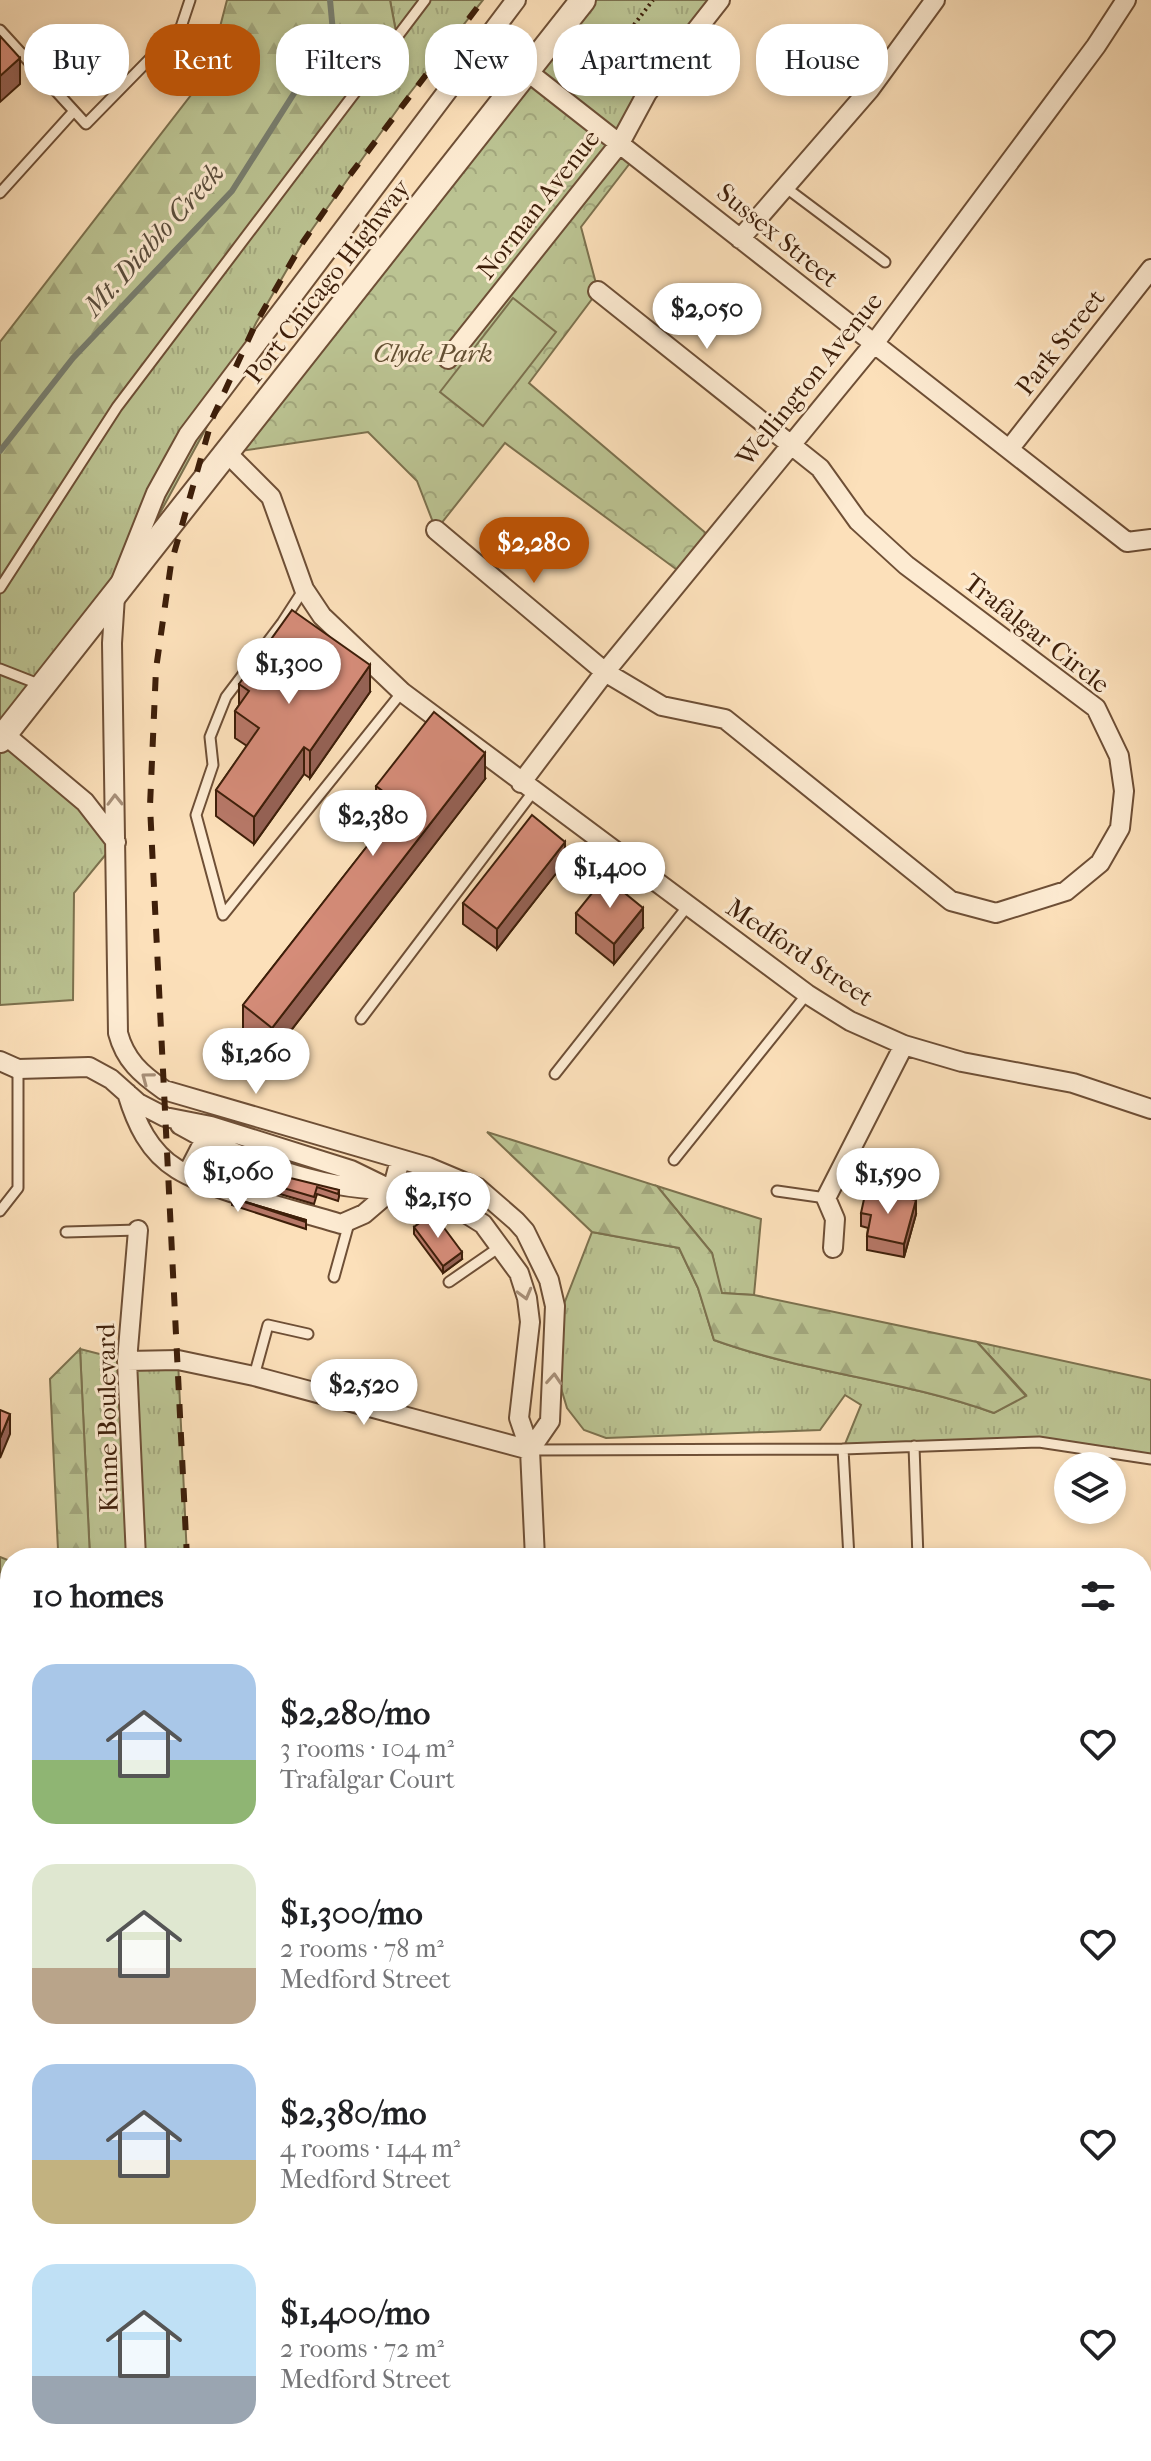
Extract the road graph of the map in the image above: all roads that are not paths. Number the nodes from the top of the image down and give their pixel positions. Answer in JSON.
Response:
{"nodes":[{"id":1,"x":190,"y":0,"type":"edge"},
{"id":2,"x":425,"y":0,"type":"edge"},
{"id":3,"x":516,"y":0,"type":"edge"},
{"id":4,"x":583,"y":0,"type":"edge"},
{"id":5,"x":720,"y":0,"type":"edge"},
{"id":6,"x":935,"y":0,"type":"edge"},
{"id":7,"x":1126,"y":0,"type":"edge"},
{"id":8,"x":0,"y":30,"type":"edge"},
{"id":9,"x":537,"y":68,"type":"edge"},
{"id":10,"x":537,"y":79,"type":"edge"},
{"id":11,"x":515,"y":96,"type":"edge"},
{"id":12,"x":74,"y":111,"type":"junction"},
{"id":13,"x":620,"y":143,"type":"junction"},
{"id":14,"x":785,"y":187,"type":"junction"},
{"id":15,"x":0,"y":193,"type":"edge"},
{"id":16,"x":740,"y":239,"type":"junction"},
{"id":17,"x":885,"y":262,"type":"dead end"},
{"id":18,"x":1151,"y":269,"type":"edge"},
{"id":19,"x":598,"y":291,"type":"dead end"},
{"id":20,"x":873,"y":345,"type":"junction"},
{"id":21,"x":448,"y":359,"type":"dead end"},
{"id":22,"x":789,"y":444,"type":"junction"},
{"id":23,"x":1010,"y":448,"type":"junction"},
{"id":24,"x":227,"y":453,"type":"junction"},
{"id":25,"x":436,"y":530,"type":"dead end"},
{"id":26,"x":1151,"y":539,"type":"edge"},
{"id":27,"x":0,"y":588,"type":"edge"},
{"id":28,"x":304,"y":589,"type":"junction"},
{"id":29,"x":115,"y":596,"type":"junction"},
{"id":30,"x":0,"y":669,"type":"edge"},
{"id":31,"x":605,"y":672,"type":"junction"},
{"id":32,"x":41,"y":685,"type":"junction"},
{"id":33,"x":402,"y":692,"type":"junction"},
{"id":34,"x":2,"y":737,"type":"edge"},
{"id":35,"x":527,"y":788,"type":"junction"},
{"id":36,"x":116,"y":842,"type":"junction"},
{"id":37,"x":687,"y":907,"type":"junction"},
{"id":38,"x":807,"y":994,"type":"junction"},
{"id":39,"x":361,"y":1019,"type":"dead end"},
{"id":40,"x":904,"y":1045,"type":"junction"},
{"id":41,"x":0,"y":1061,"type":"edge"},
{"id":42,"x":18,"y":1069,"type":"junction"},
{"id":43,"x":555,"y":1074,"type":"dead end"},
{"id":44,"x":127,"y":1093,"type":"junction"},
{"id":45,"x":201,"y":1103,"type":"junction"},
{"id":46,"x":1151,"y":1109,"type":"edge"},
{"id":47,"x":200,"y":1131,"type":"junction"},
{"id":48,"x":400,"y":1160,"type":"junction"},
{"id":49,"x":674,"y":1160,"type":"dead end"},
{"id":50,"x":187,"y":1174,"type":"junction"},
{"id":51,"x":392,"y":1190,"type":"junction"},
{"id":52,"x":777,"y":1191,"type":"dead end"},
{"id":53,"x":826,"y":1198,"type":"junction"},
{"id":54,"x":0,"y":1211,"type":"edge"},
{"id":55,"x":349,"y":1223,"type":"junction"},
{"id":56,"x":138,"y":1230,"type":"joint"},
{"id":57,"x":66,"y":1232,"type":"dead end"},
{"id":58,"x":501,"y":1246,"type":"junction"},
{"id":59,"x":833,"y":1248,"type":"dead end"},
{"id":60,"x":334,"y":1277,"type":"dead end"},
{"id":61,"x":449,"y":1282,"type":"dead end"},
{"id":62,"x":308,"y":1334,"type":"dead end"},
{"id":63,"x":127,"y":1361,"type":"junction"},
{"id":64,"x":254,"y":1376,"type":"junction"},
{"id":65,"x":914,"y":1446,"type":"junction"},
{"id":66,"x":843,"y":1449,"type":"junction"},
{"id":67,"x":530,"y":1450,"type":"junction"},
{"id":68,"x":1151,"y":1459,"type":"edge"},
{"id":69,"x":136,"y":1548,"type":"edge"},
{"id":70,"x":535,"y":1548,"type":"edge"},
{"id":71,"x":848,"y":1548,"type":"edge"},
{"id":72,"x":918,"y":1548,"type":"edge"}],
"edges":[{"from":1,"to":12,"type":"lane"},
{"from":2,"to":27,"type":"lane"},
{"from":3,"to":29,"type":"street","name":"Port Chicago Highway"},
{"from":4,"to":9,"type":"street","name":"Port Chicago Highway"},
{"from":5,"to":13,"type":"street","name":"Norman Avenue"},
{"from":6,"to":14,"type":"street"},
{"from":7,"to":20,"type":"street","name":"Wellington Avenue"},
{"from":8,"to":12,"type":"lane"},
{"from":10,"to":13,"type":"street","name":"Sussex Street"},
{"from":11,"to":24,"type":"street","name":"Port Chicago Highway"},
{"from":12,"to":15,"type":"lane"},
{"from":13,"to":16,"type":"street","name":"Sussex Street"},
{"from":13,"to":21,"type":"street","name":"Norman Avenue"},
{"from":14,"to":16,"type":"street"},
{"from":14,"to":17,"type":"lane"},
{"from":16,"to":20,"type":"street","name":"Sussex Street"},
{"from":18,"to":23,"type":"street","name":"Park Street"},
{"from":19,"to":22,"type":"street","name":"Trafalgar Circle"},
{"from":20,"to":22,"type":"street","name":"Wellington Avenue"},
{"from":20,"to":23,"type":"street","name":"Sussex Street"},
{"from":22,"to":31,"type":"street","name":"Wellington Avenue"},
{"from":22,"to":31,"type":"street","name":"Trafalgar Circle"},
{"from":23,"to":26,"type":"street","name":"Sussex Street"},
{"from":24,"to":28,"type":"street","name":"Medford Street"},
{"from":24,"to":29,"type":"street","name":"Port Chicago Highway"},
{"from":25,"to":31,"type":"street","name":"Trafalgar Circle"},
{"from":28,"to":33,"type":"street","name":"Medford Street"},
{"from":28,"to":33,"type":"lane"},
{"from":29,"to":32,"type":"street","name":"Port Chicago Highway"},
{"from":36,"to":29,"type":"street","one_way":true},
{"from":30,"to":32,"type":"lane"},
{"from":31,"to":35,"type":"street","name":"Wellington Avenue"},
{"from":32,"to":34,"type":"street","name":"Port Chicago Highway"},
{"from":33,"to":35,"type":"street","name":"Medford Street"},
{"from":34,"to":36,"type":"street"},
{"from":35,"to":37,"type":"street","name":"Medford Street"},
{"from":35,"to":39,"type":"lane"},
{"from":45,"to":36,"type":"street","one_way":true},
{"from":37,"to":38,"type":"street","name":"Medford Street"},
{"from":37,"to":43,"type":"lane"},
{"from":38,"to":40,"type":"street","name":"Medford Street"},
{"from":38,"to":49,"type":"lane"},
{"from":40,"to":46,"type":"street","name":"Medford Street"},
{"from":40,"to":53,"type":"street"},
{"from":41,"to":42,"type":"street"},
{"from":42,"to":44,"type":"street"},
{"from":42,"to":54,"type":"lane"},
{"from":44,"to":47,"type":"street"},
{"from":44,"to":50,"type":"street"},
{"from":45,"to":47,"type":"street"},
{"from":45,"to":48,"type":"street"},
{"from":47,"to":50,"type":"street"},
{"from":47,"to":51,"type":"street"},
{"from":48,"to":51,"type":"street"},
{"from":67,"to":48,"type":"street","one_way":true},
{"from":50,"to":55,"type":"street"},
{"from":51,"to":55,"type":"street"},
{"from":51,"to":58,"type":"street"},
{"from":52,"to":53,"type":"lane"},
{"from":53,"to":59,"type":"street"},
{"from":55,"to":60,"type":"lane"},
{"from":56,"to":57,"type":"lane"},
{"from":56,"to":63,"type":"street","name":"Kinne Boulevard"},
{"from":58,"to":61,"type":"lane"},
{"from":58,"to":67,"type":"street","one_way":true},
{"from":62,"to":64,"type":"lane"},
{"from":63,"to":64,"type":"street"},
{"from":63,"to":69,"type":"street","name":"Kinne Boulevard"},
{"from":64,"to":67,"type":"street"},
{"from":65,"to":66,"type":"lane"},
{"from":65,"to":68,"type":"lane"},
{"from":65,"to":72,"type":"lane"},
{"from":66,"to":67,"type":"lane"},
{"from":66,"to":71,"type":"lane"},
{"from":67,"to":70,"type":"street"}]}
